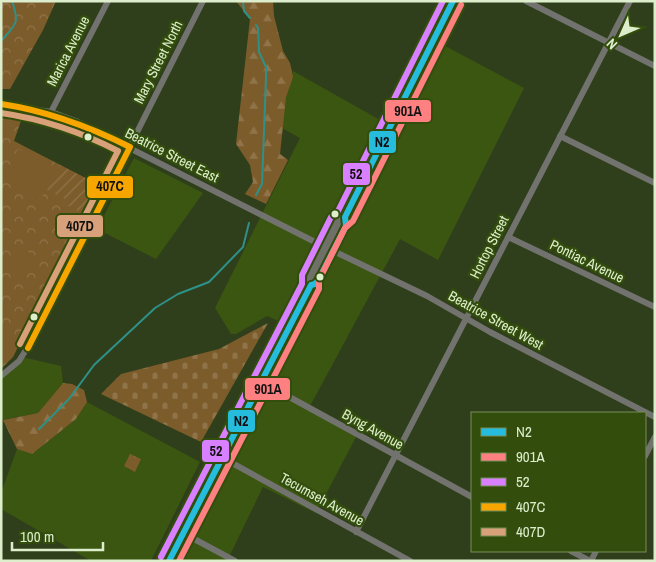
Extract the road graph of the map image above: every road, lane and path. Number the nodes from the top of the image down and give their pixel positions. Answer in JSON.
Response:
{"nodes":[{"id":1,"x":108,"y":1,"type":"edge"},
{"id":2,"x":203,"y":1,"type":"edge"},
{"id":3,"x":453,"y":1,"type":"edge"},
{"id":4,"x":526,"y":1,"type":"edge"},
{"id":5,"x":630,"y":1,"type":"edge"},
{"id":6,"x":608,"y":43,"type":"junction"},
{"id":7,"x":655,"y":66,"type":"edge"},
{"id":8,"x":1,"y":104,"type":"edge"},
{"id":9,"x":51,"y":112,"type":"junction"},
{"id":10,"x":560,"y":136,"type":"junction"},
{"id":11,"x":130,"y":147,"type":"junction"},
{"id":12,"x":655,"y":183,"type":"edge"},
{"id":13,"x":346,"y":217,"type":"junction"},
{"id":14,"x":508,"y":237,"type":"junction"},
{"id":15,"x":325,"y":247,"type":"junction"},
{"id":16,"x":333,"y":251,"type":"junction"},
{"id":17,"x":311,"y":284,"type":"junction"},
{"id":18,"x":655,"y":307,"type":"edge"},
{"id":19,"x":466,"y":318,"type":"junction"},
{"id":20,"x":1,"y":376,"type":"edge"},
{"id":21,"x":262,"y":382,"type":"junction"},
{"id":22,"x":645,"y":412,"type":"edge"},
{"id":23,"x":655,"y":436,"type":"edge"},
{"id":24,"x":646,"y":454,"type":"edge"},
{"id":25,"x":397,"y":456,"type":"junction"},
{"id":26,"x":223,"y":458,"type":"junction"},
{"id":27,"x":471,"y":496,"type":"edge"},
{"id":28,"x":356,"y":532,"type":"junction"},
{"id":29,"x":183,"y":533,"type":"junction"},
{"id":30,"x":573,"y":552,"type":"edge"},
{"id":31,"x":169,"y":561,"type":"edge"},
{"id":32,"x":235,"y":561,"type":"edge"},
{"id":33,"x":410,"y":561,"type":"edge"},
{"id":34,"x":590,"y":561,"type":"edge"}],
"edges":[{"from":1,"to":9,"type":"street","name":"Marica Avenue"},
{"from":2,"to":11,"type":"street","name":"Mary Street North"},
{"from":3,"to":13,"type":"main road"},
{"from":4,"to":6,"type":"street"},
{"from":5,"to":6,"type":"street","name":"Hortop Street"},
{"from":6,"to":7,"type":"street"},
{"from":6,"to":10,"type":"street","name":"Hortop Street"},
{"from":8,"to":9,"type":"street","name":"Beatrice Street East"},
{"from":9,"to":11,"type":"street","name":"Beatrice Street East"},
{"from":10,"to":12,"type":"street"},
{"from":10,"to":14,"type":"street","name":"Hortop Street"},
{"from":11,"to":15,"type":"street","name":"Beatrice Street East"},
{"from":11,"to":20,"type":"street","name":"Mary Street North"},
{"from":13,"to":15,"type":"main road"},
{"from":13,"to":16,"type":"main road"},
{"from":14,"to":18,"type":"street","name":"Pontiac Avenue"},
{"from":14,"to":19,"type":"street","name":"Hortop Street"},
{"from":15,"to":16,"type":"street","name":"Beatrice Street West"},
{"from":15,"to":17,"type":"main road"},
{"from":16,"to":17,"type":"main road"},
{"from":16,"to":19,"type":"street","name":"Beatrice Street West"},
{"from":17,"to":21,"type":"main road"},
{"from":19,"to":22,"type":"street","name":"Beatrice Street West"},
{"from":19,"to":25,"type":"street","name":"Hortop Street"},
{"from":21,"to":25,"type":"street","name":"Byng Avenue"},
{"from":21,"to":26,"type":"main road"},
{"from":23,"to":24,"type":"street"},
{"from":25,"to":27,"type":"street","name":"Byng Avenue"},
{"from":25,"to":28,"type":"street","name":"Hortop Street"},
{"from":26,"to":28,"type":"street","name":"Tecumseh Avenue"},
{"from":26,"to":29,"type":"main road"},
{"from":28,"to":33,"type":"street","name":"Tecumseh Avenue"},
{"from":29,"to":31,"type":"main road"},
{"from":29,"to":32,"type":"street"},
{"from":30,"to":34,"type":"street"}]}
